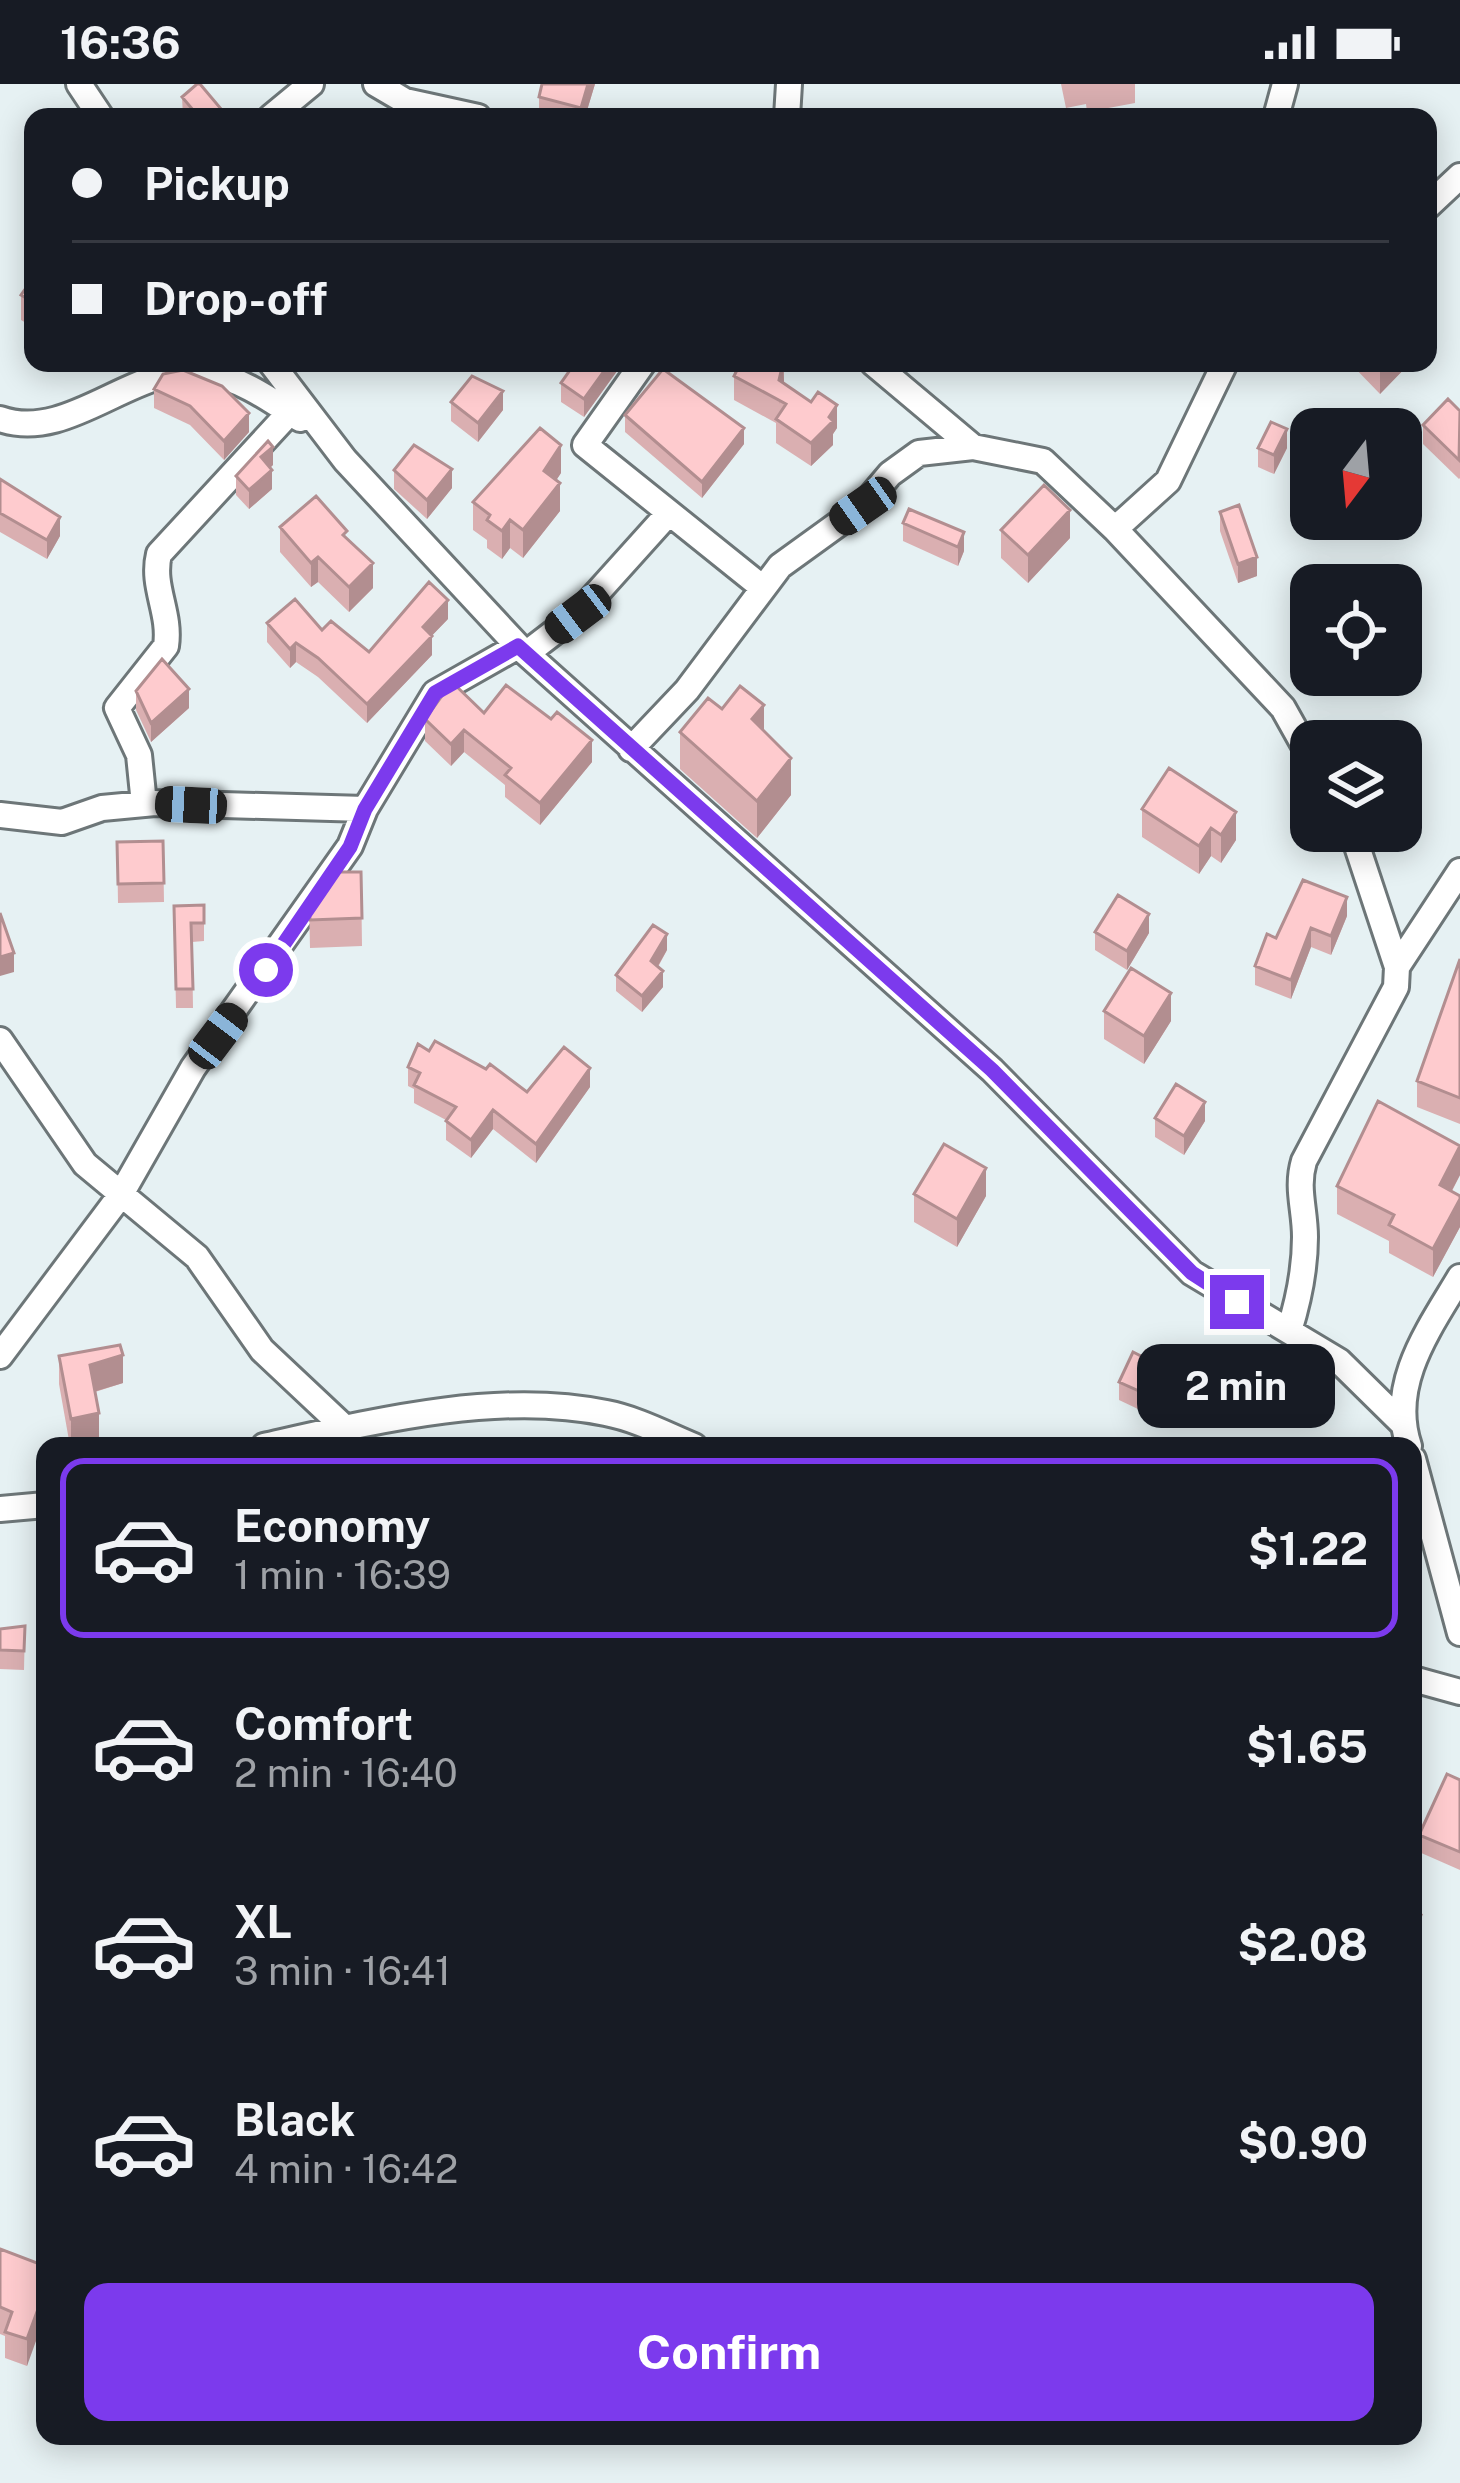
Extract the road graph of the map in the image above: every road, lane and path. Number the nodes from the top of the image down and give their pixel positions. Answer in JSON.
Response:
{"nodes":[{"id":1,"x":311,"y":84,"type":"edge"},
{"id":2,"x":376,"y":84,"type":"edge"},
{"id":3,"x":282,"y":108,"type":"edge"},
{"id":4,"x":437,"y":108,"type":"edge"},
{"id":5,"x":1460,"y":176,"type":"edge"},
{"id":6,"x":1437,"y":198,"type":"edge"},
{"id":7,"x":187,"y":372,"type":"edge"},
{"id":8,"x":200,"y":372,"type":"edge"},
{"id":9,"x":278,"y":372,"type":"edge"},
{"id":10,"x":637,"y":372,"type":"edge"},
{"id":11,"x":884,"y":372,"type":"edge"},
{"id":12,"x":1221,"y":372,"type":"edge"},
{"id":13,"x":290,"y":412,"type":"junction"},
{"id":14,"x":0,"y":419,"type":"edge"},
{"id":15,"x":327,"y":436,"type":"junction"},
{"id":16,"x":973,"y":447,"type":"junction"},
{"id":17,"x":668,"y":514,"type":"junction"},
{"id":18,"x":1115,"y":529,"type":"junction"},
{"id":19,"x":763,"y":588,"type":"junction"},
{"id":20,"x":523,"y":649,"type":"junction"},
{"id":21,"x":1290,"y":722,"type":"edge"},
{"id":22,"x":631,"y":749,"type":"junction"},
{"id":23,"x":144,"y":804,"type":"junction"},
{"id":24,"x":365,"y":809,"type":"junction"},
{"id":25,"x":0,"y":815,"type":"edge"},
{"id":26,"x":1359,"y":852,"type":"edge"},
{"id":27,"x":1460,"y":871,"type":"edge"},
{"id":28,"x":1396,"y":968,"type":"junction"},
{"id":29,"x":0,"y":1040,"type":"edge"},
{"id":30,"x":120,"y":1196,"type":"junction"},
{"id":31,"x":1460,"y":1277,"type":"edge"},
{"id":32,"x":1289,"y":1330,"type":"junction"},
{"id":33,"x":0,"y":1356,"type":"edge"},
{"id":34,"x":345,"y":1428,"type":"junction"},
{"id":35,"x":1405,"y":1434,"type":"edge"},
{"id":36,"x":304,"y":1437,"type":"edge"},
{"id":37,"x":674,"y":1437,"type":"edge"},
{"id":38,"x":1422,"y":1493,"type":"edge"},
{"id":39,"x":36,"y":1506,"type":"edge"},
{"id":40,"x":0,"y":1509,"type":"edge"},
{"id":41,"x":1460,"y":1634,"type":"edge"},
{"id":42,"x":1422,"y":1681,"type":"edge"},
{"id":43,"x":1460,"y":1691,"type":"edge"}],
"edges":[{"from":1,"to":3,"type":"street"},
{"from":2,"to":4,"type":"street"},
{"from":5,"to":6,"type":"street"},
{"from":7,"to":14,"type":"street"},
{"from":8,"to":13,"type":"street"},
{"from":9,"to":15,"type":"street"},
{"from":10,"to":17,"type":"street"},
{"from":11,"to":16,"type":"street"},
{"from":12,"to":18,"type":"street"},
{"from":13,"to":15,"type":"street"},
{"from":13,"to":23,"type":"street"},
{"from":15,"to":20,"type":"street"},
{"from":16,"to":18,"type":"street"},
{"from":16,"to":19,"type":"street"},
{"from":17,"to":19,"type":"street"},
{"from":17,"to":20,"type":"street"},
{"from":18,"to":21,"type":"street"},
{"from":19,"to":22,"type":"street"},
{"from":20,"to":22,"type":"street"},
{"from":20,"to":24,"type":"street"},
{"from":22,"to":32,"type":"street"},
{"from":23,"to":24,"type":"street"},
{"from":23,"to":25,"type":"street"},
{"from":24,"to":30,"type":"street"},
{"from":26,"to":28,"type":"street"},
{"from":27,"to":28,"type":"street"},
{"from":28,"to":32,"type":"street"},
{"from":29,"to":30,"type":"street"},
{"from":30,"to":33,"type":"street"},
{"from":30,"to":34,"type":"street"},
{"from":31,"to":35,"type":"street"},
{"from":32,"to":35,"type":"street"},
{"from":34,"to":36,"type":"street"},
{"from":34,"to":37,"type":"street"},
{"from":38,"to":41,"type":"street"},
{"from":39,"to":40,"type":"street"},
{"from":42,"to":43,"type":"street"}]}
